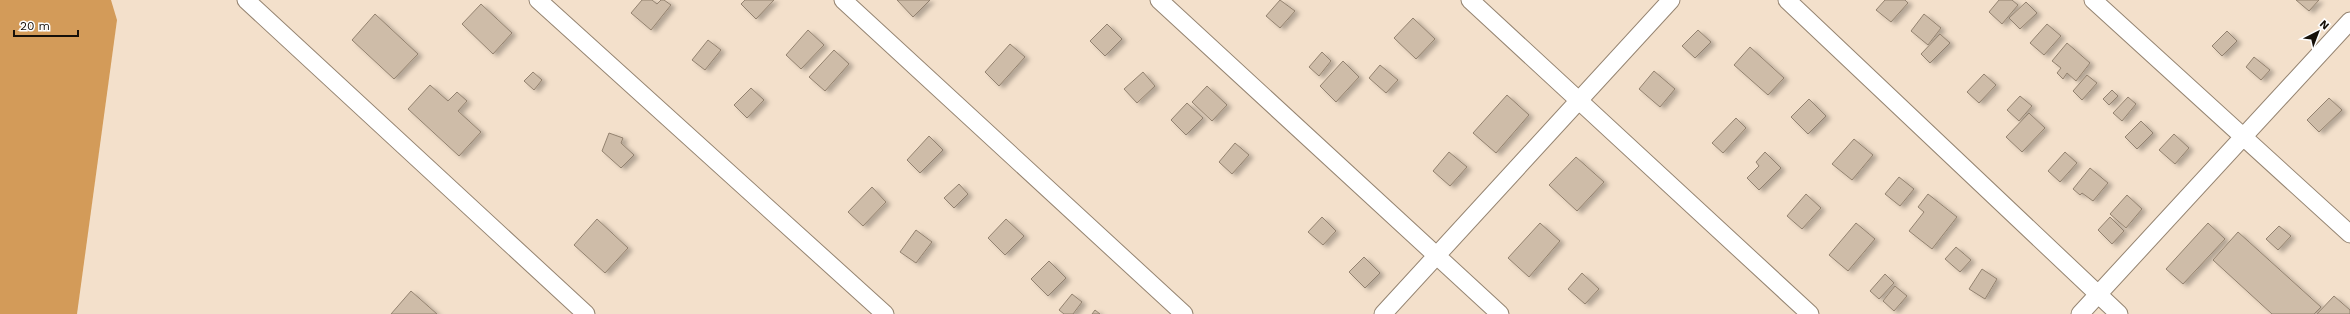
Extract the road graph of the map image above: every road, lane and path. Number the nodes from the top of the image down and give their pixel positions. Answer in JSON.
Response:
{"nodes":[{"id":1,"x":246,"y":0,"type":"edge"},
{"id":2,"x":538,"y":0,"type":"edge"},
{"id":3,"x":843,"y":0,"type":"edge"},
{"id":4,"x":1158,"y":0,"type":"edge"},
{"id":5,"x":1470,"y":0,"type":"edge"},
{"id":6,"x":1671,"y":0,"type":"edge"},
{"id":7,"x":1787,"y":0,"type":"edge"},
{"id":8,"x":2093,"y":0,"type":"edge"},
{"id":9,"x":2350,"y":22,"type":"edge"},
{"id":10,"x":1579,"y":100,"type":"junction"},
{"id":11,"x":2243,"y":138,"type":"junction"},
{"id":12,"x":2350,"y":234,"type":"edge"},
{"id":13,"x":1436,"y":256,"type":"junction"},
{"id":14,"x":2098,"y":294,"type":"junction"},
{"id":15,"x":586,"y":314,"type":"edge"},
{"id":16,"x":885,"y":314,"type":"edge"},
{"id":17,"x":1184,"y":314,"type":"edge"},
{"id":18,"x":1383,"y":314,"type":"edge"},
{"id":19,"x":1500,"y":314,"type":"edge"},
{"id":20,"x":1810,"y":314,"type":"edge"},
{"id":21,"x":2080,"y":314,"type":"edge"},
{"id":22,"x":2119,"y":314,"type":"edge"}],
"edges":[{"from":1,"to":15,"type":"street"},
{"from":2,"to":16,"type":"street"},
{"from":3,"to":17,"type":"street"},
{"from":4,"to":13,"type":"street"},
{"from":5,"to":10,"type":"street"},
{"from":6,"to":10,"type":"street"},
{"from":7,"to":14,"type":"street"},
{"from":8,"to":11,"type":"street"},
{"from":9,"to":11,"type":"street"},
{"from":10,"to":13,"type":"street"},
{"from":10,"to":20,"type":"street"},
{"from":11,"to":12,"type":"street"},
{"from":11,"to":14,"type":"street"},
{"from":13,"to":18,"type":"street"},
{"from":13,"to":19,"type":"street"},
{"from":14,"to":21,"type":"street"},
{"from":14,"to":22,"type":"street"}]}
